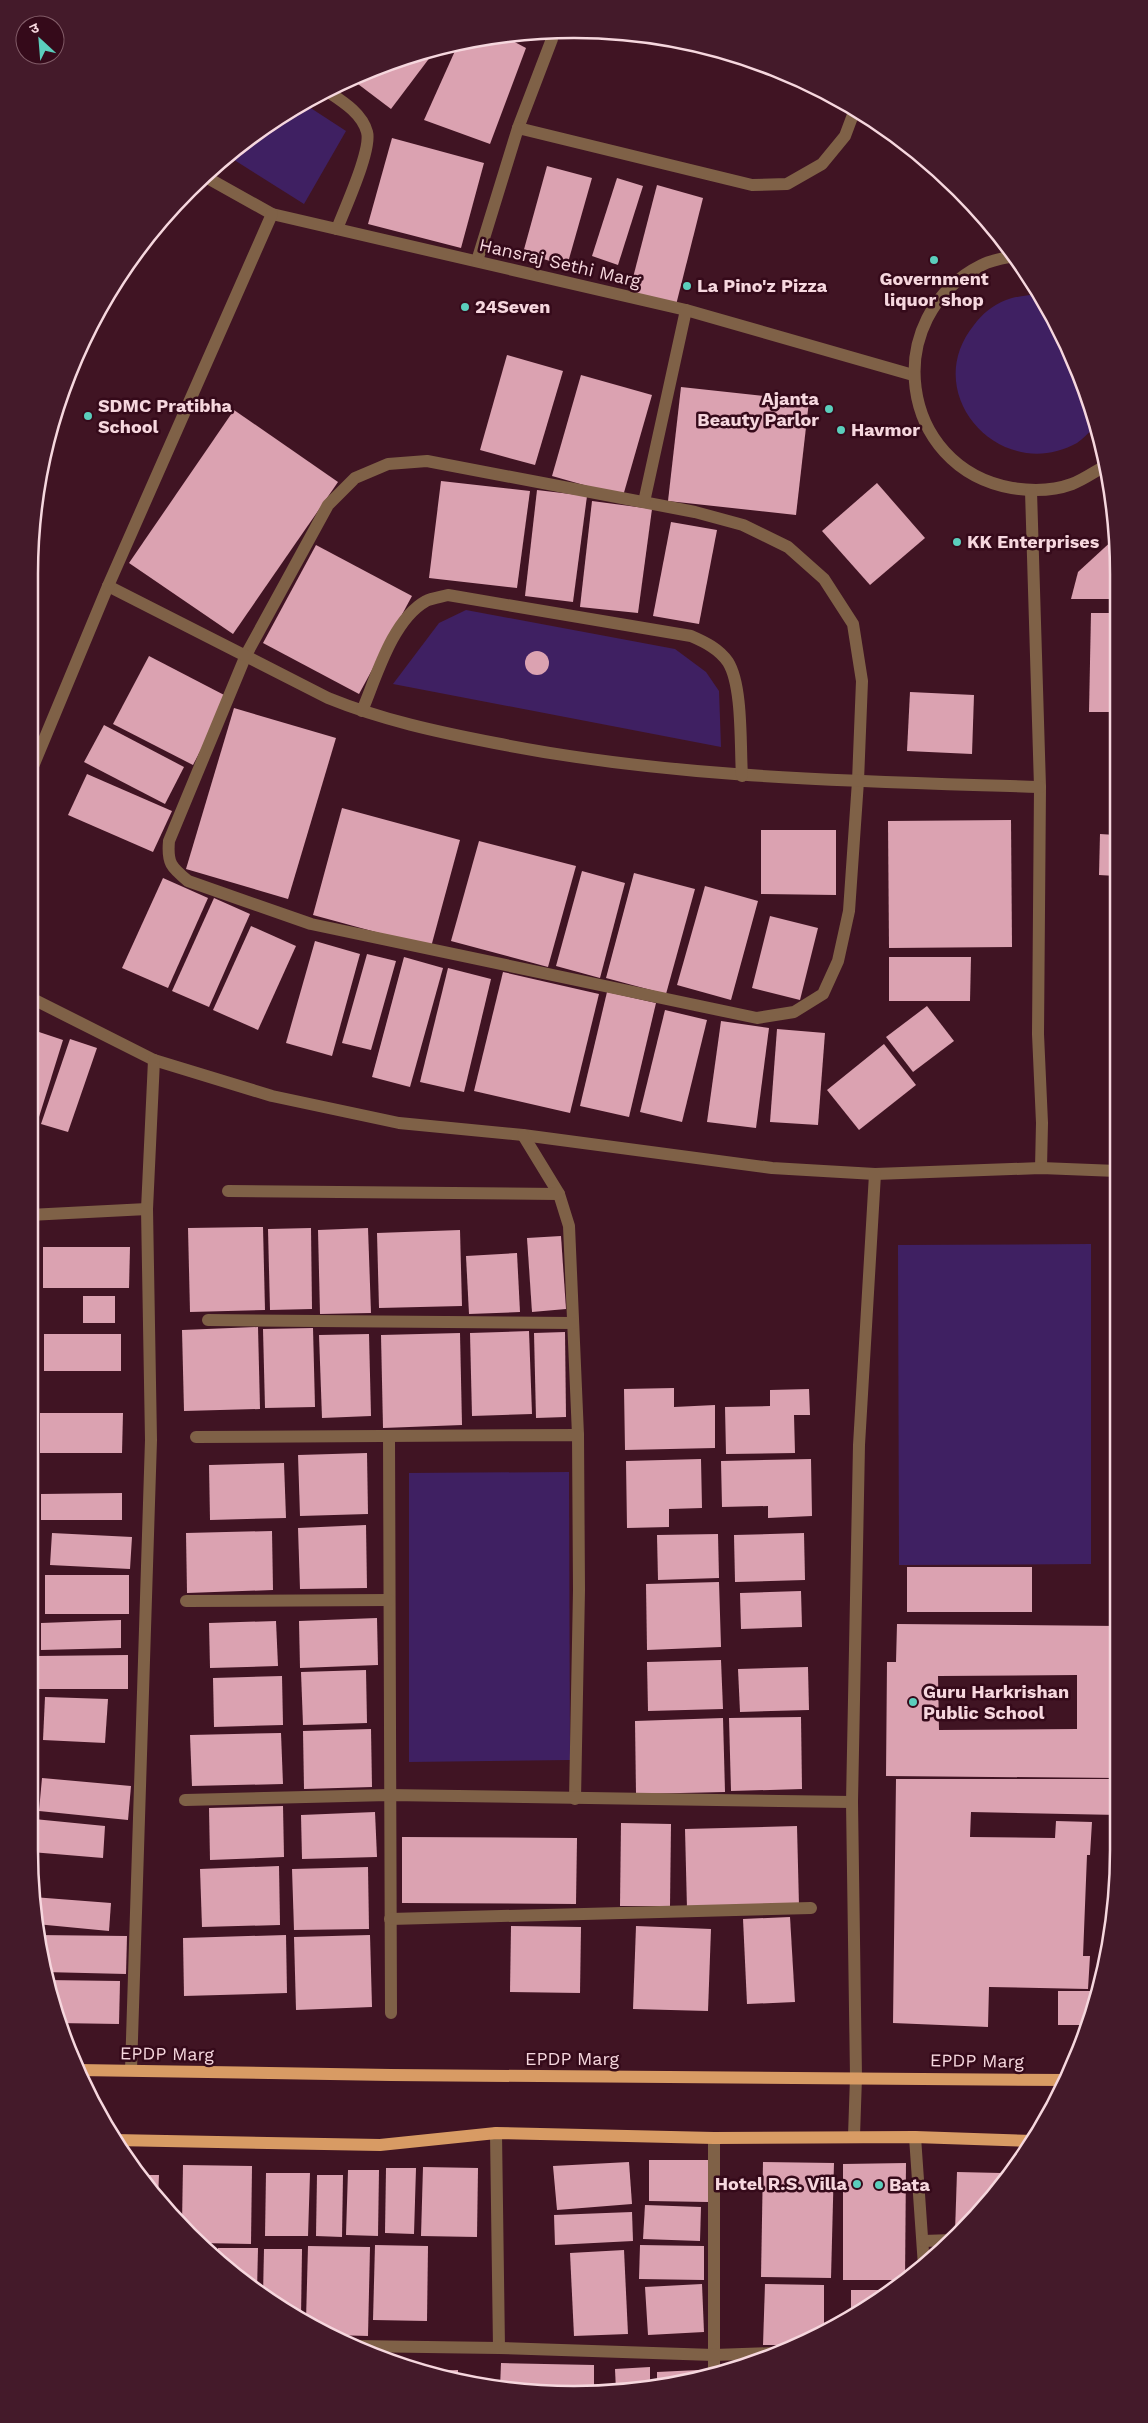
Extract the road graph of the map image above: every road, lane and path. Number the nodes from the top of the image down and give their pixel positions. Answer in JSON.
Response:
{"nodes":[{"id":1,"x":552,"y":39,"type":"edge"},
{"id":2,"x":333,"y":95,"type":"edge"},
{"id":3,"x":853,"y":116,"type":"edge"},
{"id":4,"x":518,"y":128,"type":"junction"},
{"id":5,"x":211,"y":180,"type":"edge"},
{"id":6,"x":272,"y":214,"type":"junction"},
{"id":7,"x":337,"y":229,"type":"junction"},
{"id":8,"x":1007,"y":258,"type":"edge"},
{"id":9,"x":477,"y":261,"type":"junction"},
{"id":10,"x":686,"y":310,"type":"junction"},
{"id":11,"x":913,"y":375,"type":"junction"},
{"id":12,"x":1100,"y":469,"type":"edge"},
{"id":13,"x":1031,"y":491,"type":"junction"},
{"id":14,"x":644,"y":502,"type":"junction"},
{"id":15,"x":108,"y":586,"type":"junction"},
{"id":16,"x":246,"y":655,"type":"junction"},
{"id":17,"x":362,"y":712,"type":"junction"},
{"id":18,"x":38,"y":754,"type":"edge"},
{"id":19,"x":742,"y":776,"type":"junction"},
{"id":20,"x":858,"y":781,"type":"junction"},
{"id":21,"x":1040,"y":787,"type":"junction"},
{"id":22,"x":38,"y":1002,"type":"edge"},
{"id":23,"x":154,"y":1060,"type":"junction"},
{"id":24,"x":523,"y":1135,"type":"junction"},
{"id":25,"x":1041,"y":1168,"type":"junction"},
{"id":26,"x":1110,"y":1171,"type":"edge"},
{"id":27,"x":875,"y":1174,"type":"junction"},
{"id":28,"x":228,"y":1191,"type":"dead end"},
{"id":29,"x":559,"y":1194,"type":"junction"},
{"id":30,"x":147,"y":1209,"type":"junction"},
{"id":31,"x":38,"y":1215,"type":"edge"},
{"id":32,"x":208,"y":1320,"type":"dead end"},
{"id":33,"x":573,"y":1324,"type":"junction"},
{"id":34,"x":389,"y":1436,"type":"junction"},
{"id":35,"x":578,"y":1436,"type":"junction"},
{"id":36,"x":196,"y":1437,"type":"dead end"},
{"id":37,"x":389,"y":1600,"type":"junction"},
{"id":38,"x":186,"y":1601,"type":"dead end"},
{"id":39,"x":389,"y":1795,"type":"junction"},
{"id":40,"x":575,"y":1799,"type":"junction"},
{"id":41,"x":185,"y":1800,"type":"dead end"},
{"id":42,"x":852,"y":1802,"type":"junction"},
{"id":43,"x":811,"y":1908,"type":"dead end"},
{"id":44,"x":390,"y":1919,"type":"junction"},
{"id":45,"x":391,"y":2013,"type":"dead end"},
{"id":46,"x":86,"y":2070,"type":"edge"},
{"id":47,"x":131,"y":2070,"type":"junction"},
{"id":48,"x":856,"y":2077,"type":"junction"},
{"id":49,"x":1058,"y":2080,"type":"edge"},
{"id":50,"x":496,"y":2133,"type":"junction"},
{"id":51,"x":854,"y":2136,"type":"junction"},
{"id":52,"x":915,"y":2137,"type":"junction"},
{"id":53,"x":714,"y":2138,"type":"junction"},
{"id":54,"x":124,"y":2140,"type":"edge"},
{"id":55,"x":1024,"y":2141,"type":"edge"},
{"id":56,"x":940,"y":2240,"type":"edge"},
{"id":57,"x":923,"y":2241,"type":"junction"},
{"id":58,"x":924,"y":2256,"type":"edge"},
{"id":59,"x":372,"y":2346,"type":"edge"},
{"id":60,"x":500,"y":2348,"type":"junction"},
{"id":61,"x":755,"y":2354,"type":"edge"},
{"id":62,"x":714,"y":2355,"type":"junction"},
{"id":63,"x":714,"y":2367,"type":"edge"}],
"edges":[{"from":1,"to":4,"type":"street"},
{"from":2,"to":7,"type":"street"},
{"from":3,"to":4,"type":"street"},
{"from":4,"to":9,"type":"street"},
{"from":5,"to":6,"type":"street","name":"Hansraj Sethi Marg"},
{"from":6,"to":7,"type":"street","name":"Hansraj Sethi Marg"},
{"from":6,"to":15,"type":"street"},
{"from":7,"to":9,"type":"street","name":"Hansraj Sethi Marg"},
{"from":8,"to":11,"type":"street"},
{"from":9,"to":10,"type":"street","name":"Hansraj Sethi Marg"},
{"from":10,"to":11,"type":"street","name":"Hansraj Sethi Marg"},
{"from":10,"to":14,"type":"street"},
{"from":11,"to":13,"type":"street"},
{"from":12,"to":13,"type":"street"},
{"from":13,"to":21,"type":"street"},
{"from":14,"to":16,"type":"street"},
{"from":14,"to":20,"type":"street"},
{"from":15,"to":16,"type":"street"},
{"from":15,"to":18,"type":"street"},
{"from":16,"to":17,"type":"street"},
{"from":16,"to":20,"type":"street"},
{"from":17,"to":19,"type":"street"},
{"from":17,"to":19,"type":"street"},
{"from":19,"to":20,"type":"street"},
{"from":20,"to":21,"type":"street"},
{"from":21,"to":25,"type":"street"},
{"from":22,"to":23,"type":"street"},
{"from":23,"to":24,"type":"street"},
{"from":23,"to":30,"type":"street"},
{"from":24,"to":27,"type":"street"},
{"from":24,"to":29,"type":"street"},
{"from":25,"to":26,"type":"street"},
{"from":25,"to":27,"type":"street"},
{"from":27,"to":42,"type":"street"},
{"from":28,"to":29,"type":"street"},
{"from":29,"to":33,"type":"street"},
{"from":30,"to":31,"type":"street"},
{"from":30,"to":47,"type":"street"},
{"from":32,"to":33,"type":"street"},
{"from":33,"to":35,"type":"street"},
{"from":34,"to":35,"type":"street"},
{"from":34,"to":36,"type":"street"},
{"from":34,"to":37,"type":"street"},
{"from":35,"to":40,"type":"street"},
{"from":37,"to":38,"type":"street"},
{"from":37,"to":39,"type":"street"},
{"from":39,"to":40,"type":"street"},
{"from":39,"to":41,"type":"street"},
{"from":39,"to":44,"type":"street"},
{"from":40,"to":42,"type":"street"},
{"from":42,"to":48,"type":"street"},
{"from":43,"to":44,"type":"street"},
{"from":44,"to":45,"type":"street"},
{"from":46,"to":47,"type":"main road","name":"EPDP Marg"},
{"from":47,"to":48,"type":"main road","name":"EPDP Marg"},
{"from":48,"to":49,"type":"main road","name":"EPDP Marg"},
{"from":48,"to":51,"type":"street"},
{"from":50,"to":53,"type":"main road"},
{"from":50,"to":54,"type":"main road"},
{"from":50,"to":60,"type":"street"},
{"from":51,"to":52,"type":"main road"},
{"from":51,"to":53,"type":"main road"},
{"from":52,"to":55,"type":"main road"},
{"from":52,"to":57,"type":"street"},
{"from":53,"to":62,"type":"street"},
{"from":56,"to":57,"type":"street"},
{"from":57,"to":58,"type":"street"},
{"from":59,"to":60,"type":"street"},
{"from":60,"to":62,"type":"street"},
{"from":61,"to":62,"type":"street"},
{"from":62,"to":63,"type":"street"}]}
